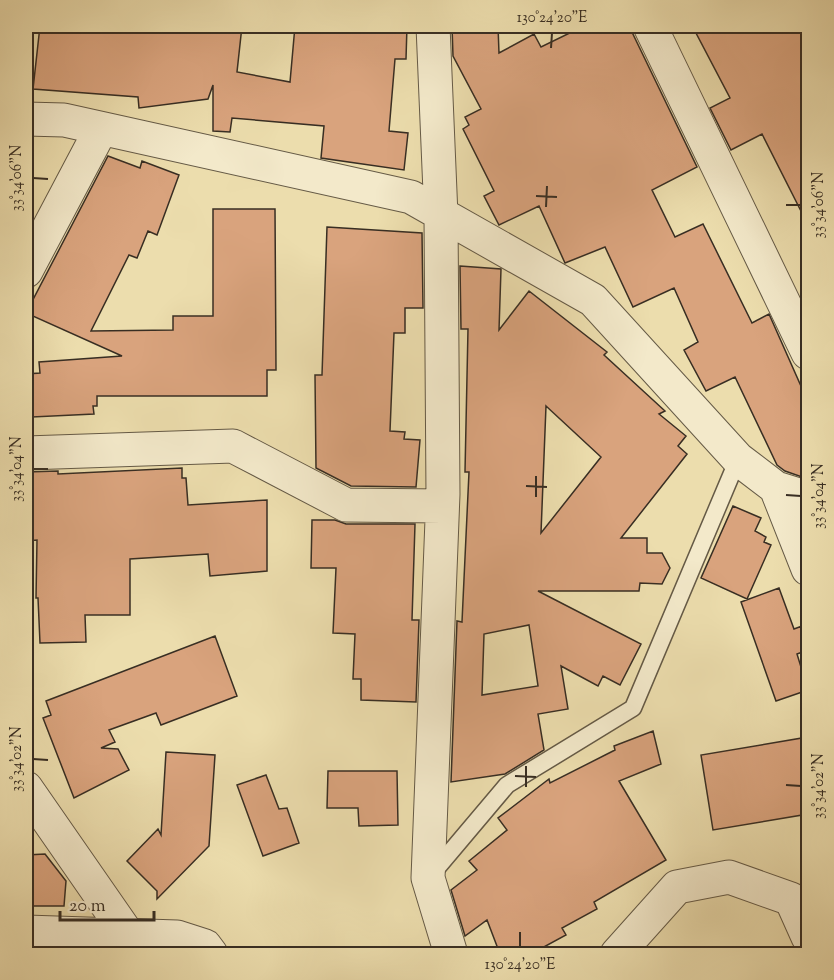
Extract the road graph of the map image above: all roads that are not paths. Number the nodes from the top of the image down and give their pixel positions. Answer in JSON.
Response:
{"nodes":[{"id":1,"x":433,"y":26,"type":"edge"},
{"id":2,"x":650,"y":26,"type":"edge"},
{"id":3,"x":26,"y":119,"type":"edge"},
{"id":4,"x":100,"y":129,"type":"junction"},
{"id":5,"x":441,"y":216,"type":"junction"},
{"id":6,"x":26,"y":271,"type":"edge"},
{"id":7,"x":808,"y":353,"type":"edge"},
{"id":8,"x":26,"y":453,"type":"edge"},
{"id":9,"x":738,"y":459,"type":"junction"},
{"id":10,"x":776,"y":488,"type":"junction"},
{"id":11,"x":808,"y":498,"type":"edge"},
{"id":12,"x":442,"y":506,"type":"junction"},
{"id":13,"x":808,"y":569,"type":"edge"},
{"id":14,"x":26,"y":788,"type":"edge"},
{"id":15,"x":428,"y":878,"type":"junction"},
{"id":16,"x":26,"y":932,"type":"edge"},
{"id":17,"x":128,"y":935,"type":"junction"},
{"id":18,"x":808,"y":937,"type":"edge"},
{"id":19,"x":212,"y":954,"type":"edge"},
{"id":20,"x":451,"y":954,"type":"edge"},
{"id":21,"x":617,"y":954,"type":"edge"}],
"edges":[{"from":1,"to":5,"type":"street"},
{"from":2,"to":7,"type":"street"},
{"from":3,"to":4,"type":"street"},
{"from":4,"to":5,"type":"street"},
{"from":4,"to":6,"type":"street"},
{"from":5,"to":9,"type":"street"},
{"from":5,"to":12,"type":"street"},
{"from":8,"to":12,"type":"street"},
{"from":9,"to":10,"type":"street"},
{"from":9,"to":15,"type":"lane"},
{"from":10,"to":11,"type":"street"},
{"from":10,"to":13,"type":"street"},
{"from":12,"to":15,"type":"street"},
{"from":14,"to":17,"type":"street"},
{"from":15,"to":20,"type":"street"},
{"from":16,"to":17,"type":"street"},
{"from":17,"to":19,"type":"street"},
{"from":18,"to":21,"type":"street"}]}
